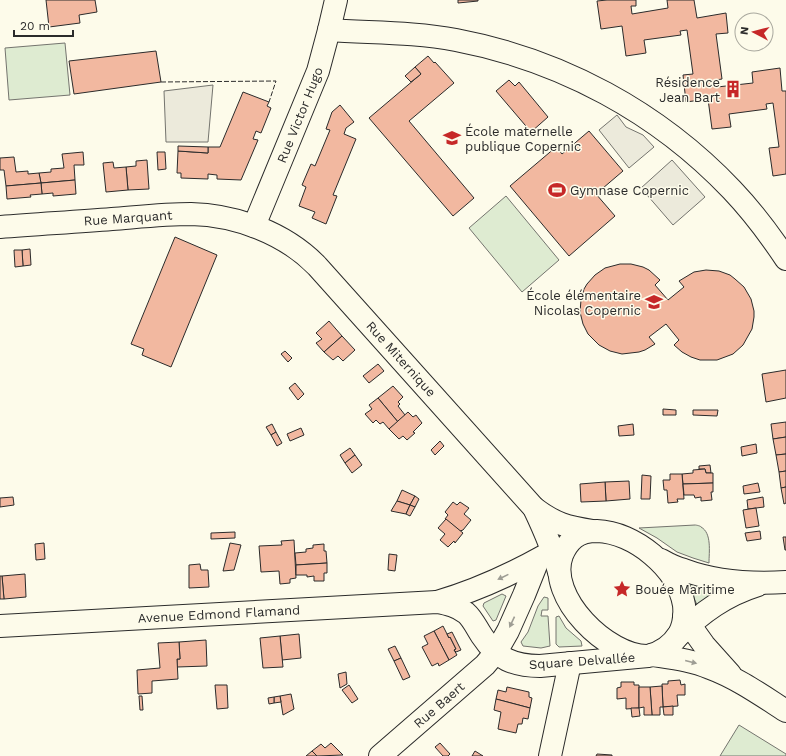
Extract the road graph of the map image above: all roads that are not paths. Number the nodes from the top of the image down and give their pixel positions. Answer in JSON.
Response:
{"nodes":[{"id":1,"x":336,"y":0,"type":"edge"},
{"id":2,"x":329,"y":30,"type":"junction"},
{"id":3,"x":254,"y":226,"type":"junction"},
{"id":4,"x":0,"y":227,"type":"edge"},
{"id":5,"x":786,"y":259,"type":"edge"},
{"id":6,"x":534,"y":508,"type":"junction"},
{"id":7,"x":592,"y":532,"type":"junction"},
{"id":8,"x":554,"y":551,"type":"junction"},
{"id":9,"x":656,"y":558,"type":"junction"},
{"id":10,"x":775,"y":583,"type":"edge"},
{"id":11,"x":437,"y":602,"type":"junction"},
{"id":12,"x":721,"y":602,"type":"junction"},
{"id":13,"x":0,"y":626,"type":"edge"},
{"id":14,"x":684,"y":626,"type":"junction"},
{"id":15,"x":496,"y":652,"type":"junction"},
{"id":16,"x":650,"y":656,"type":"junction"},
{"id":17,"x":717,"y":660,"type":"junction"},
{"id":18,"x":570,"y":663,"type":"junction"},
{"id":19,"x":735,"y":679,"type":"junction"},
{"id":20,"x":786,"y":711,"type":"edge"},
{"id":21,"x":380,"y":756,"type":"edge"},
{"id":22,"x":550,"y":756,"type":"edge"}],
"edges":[{"from":1,"to":2,"type":"street","name":"Rue Victor Hugo"},
{"from":2,"to":3,"type":"street","name":"Rue Victor Hugo"},
{"from":2,"to":5,"type":"street"},
{"from":3,"to":4,"type":"street","name":"Rue Marquant"},
{"from":3,"to":6,"type":"street","name":"Rue Miternique"},
{"from":6,"to":7,"type":"street","name":"Square Delvallée"},
{"from":6,"to":8,"type":"street"},
{"from":7,"to":8,"type":"street","name":"Square Delvallée"},
{"from":7,"to":9,"type":"street","name":"Square Delvallée"},
{"from":8,"to":11,"type":"street","name":"Square Delvallée","one_way":true},
{"from":8,"to":15,"type":"street","one_way":true},
{"from":8,"to":16,"type":"street","name":"Square Delvallée"},
{"from":9,"to":10,"type":"street","name":"Square Delvallée"},
{"from":9,"to":14,"type":"street","name":"Square Delvallée"},
{"from":10,"to":12,"type":"street","name":"Square Delvallée"},
{"from":11,"to":13,"type":"street","name":"Avenue Edmond Flamand"},
{"from":11,"to":15,"type":"street","name":"Square Delvallée"},
{"from":12,"to":14,"type":"street","name":"Square Delvallée"},
{"from":12,"to":17,"type":"street","name":"Square Delvallée"},
{"from":14,"to":16,"type":"street","name":"Square Delvallée"},
{"from":14,"to":17,"type":"street","name":"Square Delvallée"},
{"from":15,"to":18,"type":"street","name":"Square Delvallée"},
{"from":15,"to":21,"type":"street","name":"Rue Baert"},
{"from":16,"to":18,"type":"street","name":"Square Delvallée"},
{"from":16,"to":19,"type":"street","name":"Square Delvallée","one_way":true},
{"from":17,"to":19,"type":"street","name":"Square Delvallée"},
{"from":18,"to":22,"type":"street"},
{"from":19,"to":20,"type":"street"}]}
